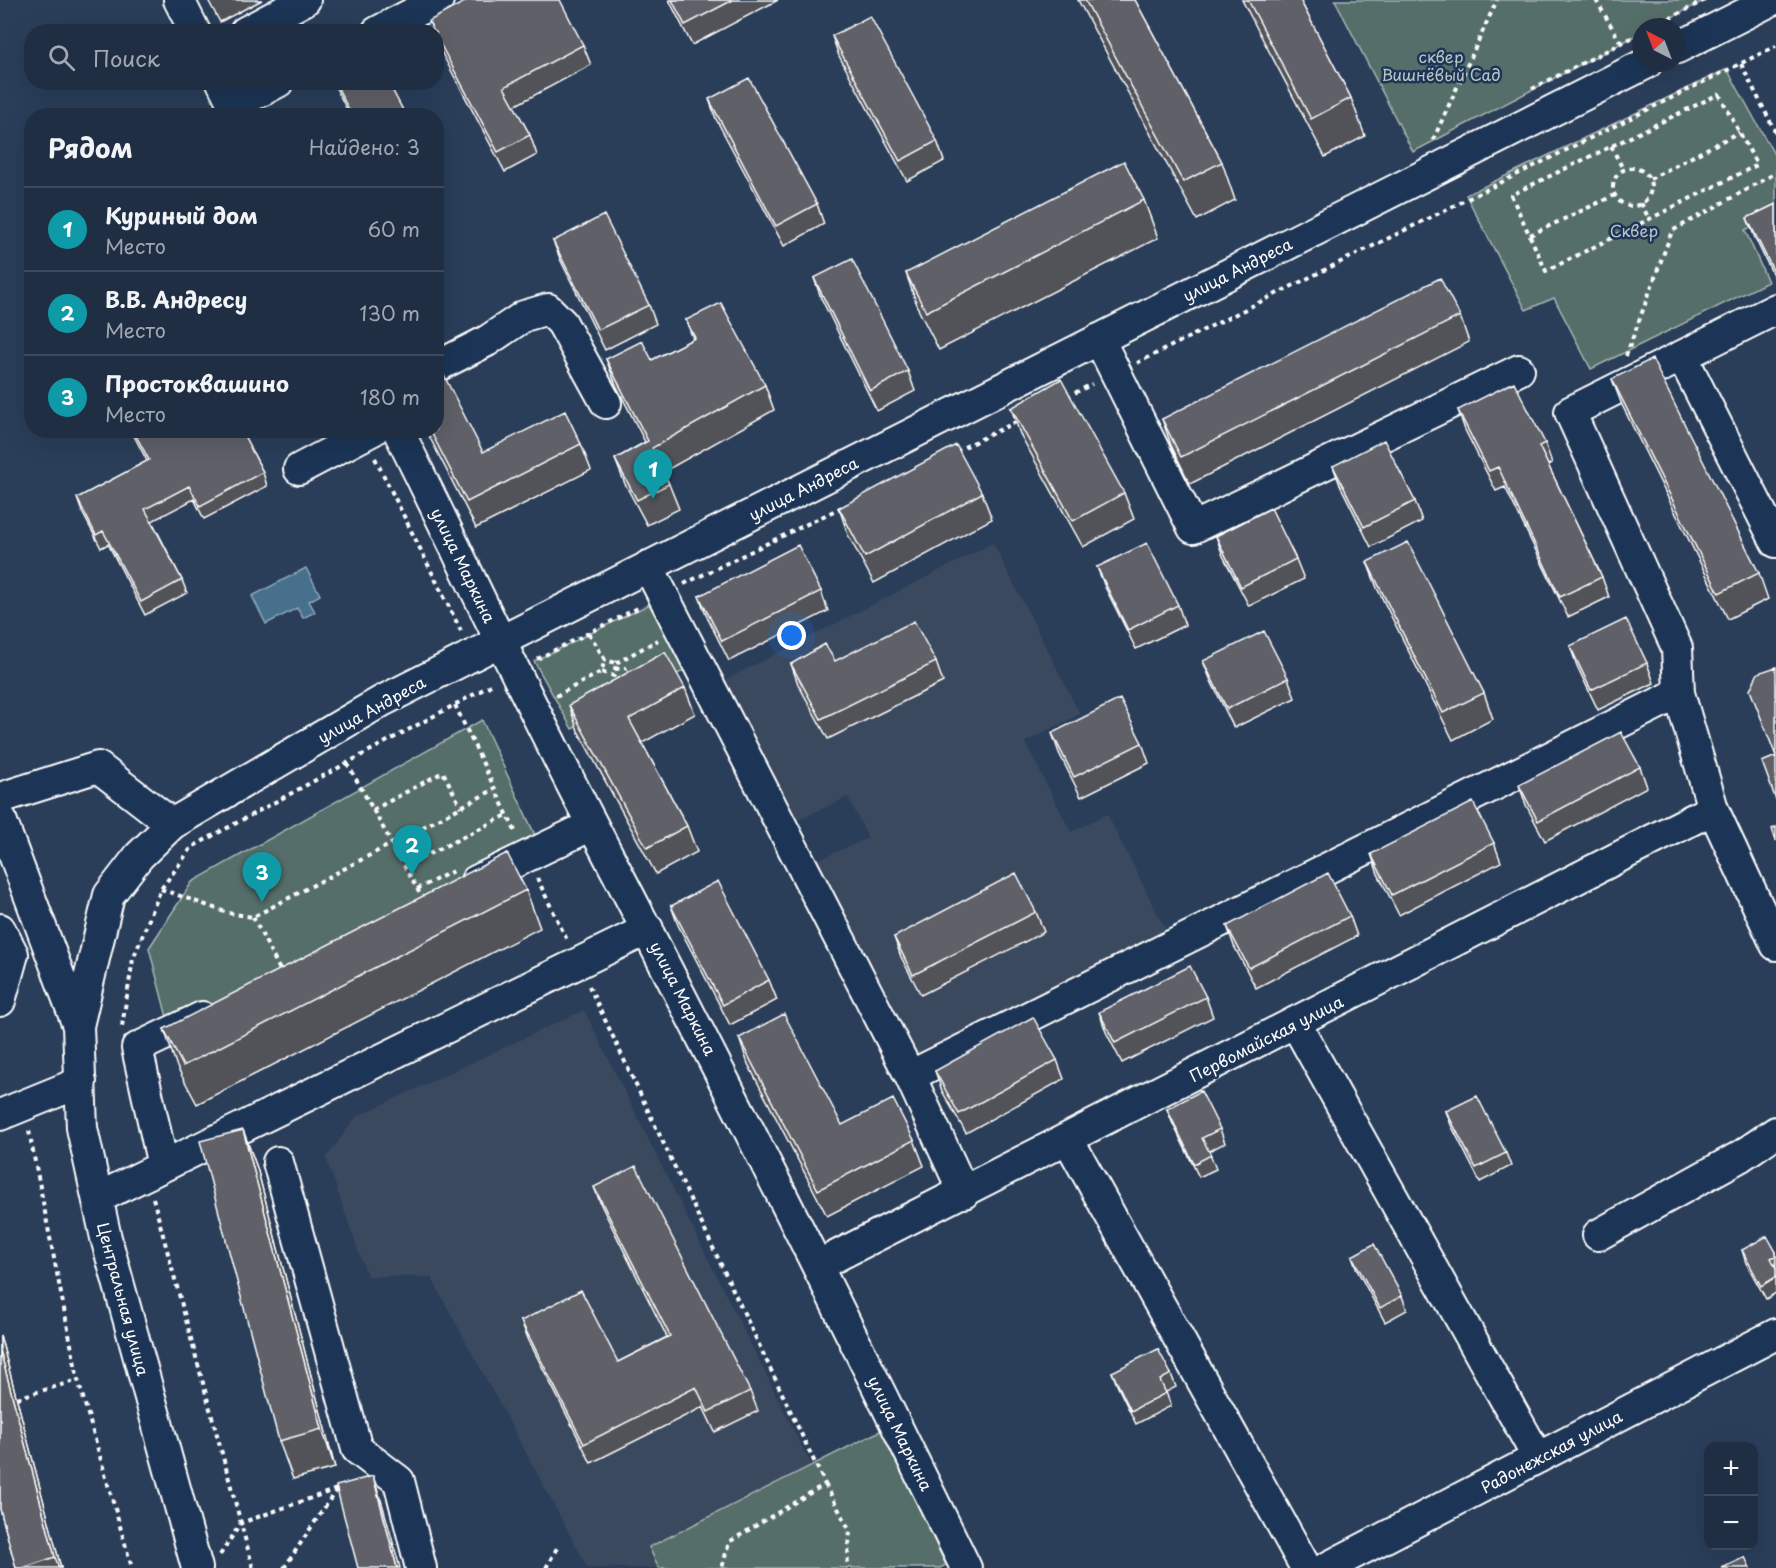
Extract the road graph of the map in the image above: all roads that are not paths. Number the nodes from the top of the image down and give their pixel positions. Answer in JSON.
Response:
{"nodes":[{"id":1,"x":179,"y":0,"type":"edge"},
{"id":2,"x":305,"y":0,"type":"edge"},
{"id":3,"x":438,"y":0,"type":"edge"},
{"id":4,"x":1772,"y":0,"type":"edge"},
{"id":5,"x":191,"y":24,"type":"edge"},
{"id":6,"x":260,"y":24,"type":"edge"},
{"id":7,"x":392,"y":24,"type":"edge"},
{"id":8,"x":1686,"y":43,"type":"edge"},
{"id":9,"x":1632,"y":71,"type":"edge"},
{"id":10,"x":259,"y":90,"type":"edge"},
{"id":11,"x":232,"y":101,"type":"edge"},
{"id":12,"x":1776,"y":309,"type":"edge"},
{"id":13,"x":1100,"y":339,"type":"junction"},
{"id":14,"x":1682,"y":356,"type":"junction"},
{"id":15,"x":444,"y":363,"type":"edge"},
{"id":16,"x":1519,"y":370,"type":"dead end"},
{"id":17,"x":606,"y":403,"type":"dead end"},
{"id":18,"x":358,"y":438,"type":"edge"},
{"id":19,"x":402,"y":438,"type":"edge"},
{"id":20,"x":299,"y":469,"type":"dead end"},
{"id":21,"x":1776,"y":542,"type":"edge"},
{"id":22,"x":648,"y":566,"type":"junction"},
{"id":23,"x":502,"y":640,"type":"junction"},
{"id":24,"x":1679,"y":693,"type":"junction"},
{"id":25,"x":0,"y":798,"type":"edge"},
{"id":26,"x":1713,"y":810,"type":"junction"},
{"id":27,"x":0,"y":817,"type":"edge"},
{"id":28,"x":172,"y":824,"type":"junction"},
{"id":29,"x":592,"y":825,"type":"junction"},
{"id":30,"x":426,"y":906,"type":"edge"},
{"id":31,"x":0,"y":929,"type":"edge"},
{"id":32,"x":648,"y":929,"type":"junction"},
{"id":33,"x":1776,"y":945,"type":"edge"},
{"id":34,"x":0,"y":1001,"type":"edge"},
{"id":35,"x":231,"y":1003,"type":"edge"},
{"id":36,"x":1295,"y":1022,"type":"junction"},
{"id":37,"x":78,"y":1026,"type":"junction"},
{"id":38,"x":910,"y":1076,"type":"junction"},
{"id":39,"x":81,"y":1082,"type":"junction"},
{"id":40,"x":13,"y":1117,"type":"edge"},
{"id":41,"x":1776,"y":1132,"type":"edge"},
{"id":42,"x":1068,"y":1138,"type":"junction"},
{"id":43,"x":278,"y":1162,"type":"dead end"},
{"id":44,"x":155,"y":1170,"type":"junction"},
{"id":45,"x":964,"y":1193,"type":"junction"},
{"id":46,"x":98,"y":1198,"type":"junction"},
{"id":47,"x":1598,"y":1235,"type":"dead end"},
{"id":48,"x":819,"y":1265,"type":"junction"},
{"id":49,"x":1776,"y":1334,"type":"edge"},
{"id":50,"x":1538,"y":1458,"type":"junction"},
{"id":51,"x":207,"y":1563,"type":"edge"},
{"id":52,"x":421,"y":1568,"type":"edge"},
{"id":53,"x":966,"y":1568,"type":"edge"},
{"id":54,"x":1306,"y":1568,"type":"edge"},
{"id":55,"x":1326,"y":1568,"type":"edge"}],
"edges":[{"from":1,"to":5,"type":"street"},
{"from":2,"to":6,"type":"street"},
{"from":3,"to":7,"type":"street"},
{"from":4,"to":8,"type":"street"},
{"from":9,"to":13,"type":"street","name":"улица Андреса"},
{"from":10,"to":11,"type":"street"},
{"from":12,"to":14,"type":"street"},
{"from":13,"to":16,"type":"street"},
{"from":13,"to":22,"type":"street","name":"улица Андреса"},
{"from":14,"to":21,"type":"street"},
{"from":14,"to":24,"type":"street"},
{"from":15,"to":17,"type":"street"},
{"from":18,"to":20,"type":"street"},
{"from":19,"to":23,"type":"street","name":"улица Маркина"},
{"from":22,"to":23,"type":"street","name":"улица Андреса"},
{"from":22,"to":38,"type":"street"},
{"from":23,"to":28,"type":"street","name":"улица Андреса"},
{"from":23,"to":29,"type":"street","name":"улица Маркина"},
{"from":24,"to":26,"type":"street"},
{"from":24,"to":38,"type":"street"},
{"from":25,"to":28,"type":"street"},
{"from":26,"to":33,"type":"street"},
{"from":26,"to":36,"type":"street","name":"Первомайская улица"},
{"from":27,"to":37,"type":"street"},
{"from":28,"to":37,"type":"street","name":"улица Андреса"},
{"from":29,"to":30,"type":"street"},
{"from":29,"to":32,"type":"street","name":"улица Маркина"},
{"from":31,"to":34,"type":"street"},
{"from":32,"to":44,"type":"street"},
{"from":32,"to":48,"type":"street","name":"улица Маркина"},
{"from":35,"to":44,"type":"street"},
{"from":36,"to":42,"type":"street","name":"Первомайская улица"},
{"from":36,"to":50,"type":"street"},
{"from":37,"to":39,"type":"street","name":"Центральная улица"},
{"from":38,"to":45,"type":"street"},
{"from":39,"to":40,"type":"street"},
{"from":39,"to":46,"type":"street","name":"Центральная улица"},
{"from":41,"to":47,"type":"street"},
{"from":42,"to":45,"type":"street","name":"Первомайская улица"},
{"from":42,"to":54,"type":"street"},
{"from":43,"to":52,"type":"street"},
{"from":44,"to":46,"type":"street"},
{"from":45,"to":48,"type":"street","name":"Первомайская улица"},
{"from":46,"to":51,"type":"street","name":"Центральная улица"},
{"from":48,"to":53,"type":"street","name":"улица Маркина"},
{"from":49,"to":50,"type":"street","name":"Радонежская улица"},
{"from":50,"to":55,"type":"street","name":"Радонежская улица"}]}
